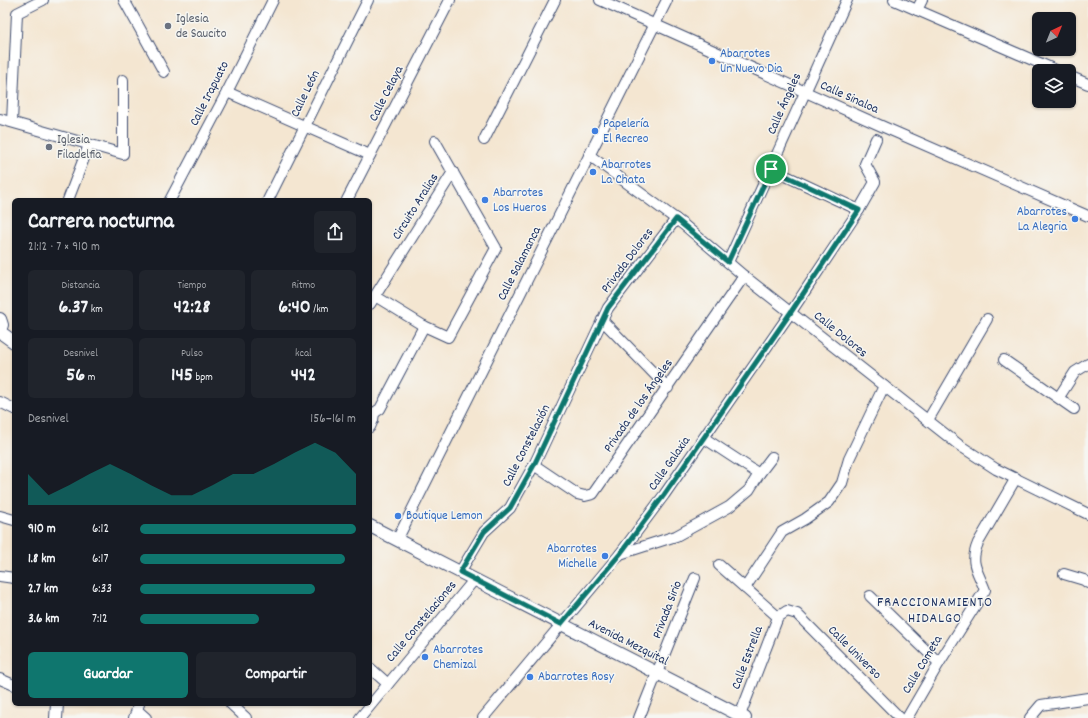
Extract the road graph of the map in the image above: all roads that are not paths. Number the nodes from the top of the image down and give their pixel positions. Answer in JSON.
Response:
{"nodes":[{"id":1,"x":43,"y":0,"type":"edge"},
{"id":2,"x":124,"y":0,"type":"edge"},
{"id":3,"x":273,"y":0,"type":"edge"},
{"id":4,"x":368,"y":0,"type":"edge"},
{"id":5,"x":450,"y":0,"type":"edge"},
{"id":6,"x":556,"y":0,"type":"edge"},
{"id":7,"x":600,"y":0,"type":"edge"},
{"id":8,"x":667,"y":0,"type":"edge"},
{"id":9,"x":847,"y":0,"type":"edge"},
{"id":10,"x":894,"y":0,"type":"edge"},
{"id":11,"x":922,"y":0,"type":"edge"},
{"id":12,"x":917,"y":10,"type":"junction"},
{"id":13,"x":655,"y":24,"type":"junction"},
{"id":14,"x":1042,"y":64,"type":"edge"},
{"id":15,"x":164,"y":72,"type":"dead end"},
{"id":16,"x":1076,"y":79,"type":"edge"},
{"id":17,"x":123,"y":80,"type":"dead end"},
{"id":18,"x":1088,"y":84,"type":"edge"},
{"id":19,"x":227,"y":92,"type":"junction"},
{"id":20,"x":805,"y":92,"type":"junction"},
{"id":21,"x":0,"y":119,"type":"edge"},
{"id":22,"x":12,"y":122,"type":"junction"},
{"id":23,"x":305,"y":126,"type":"junction"},
{"id":24,"x":876,"y":139,"type":"dead end"},
{"id":25,"x":484,"y":140,"type":"dead end"},
{"id":26,"x":435,"y":141,"type":"dead end"},
{"id":27,"x":90,"y":145,"type":"junction"},
{"id":28,"x":370,"y":155,"type":"junction"},
{"id":29,"x":589,"y":155,"type":"junction"},
{"id":30,"x":771,"y":169,"type":"junction"},
{"id":31,"x":453,"y":172,"type":"junction"},
{"id":32,"x":69,"y":198,"type":"edge"},
{"id":33,"x":171,"y":198,"type":"edge"},
{"id":34,"x":269,"y":198,"type":"edge"},
{"id":35,"x":348,"y":198,"type":"edge"},
{"id":36,"x":859,"y":210,"type":"junction"},
{"id":37,"x":1088,"y":216,"type":"edge"},
{"id":38,"x":676,"y":219,"type":"junction"},
{"id":39,"x":728,"y":262,"type":"junction"},
{"id":40,"x":744,"y":276,"type":"junction"},
{"id":41,"x":372,"y":300,"type":"edge"},
{"id":42,"x":791,"y":312,"type":"junction"},
{"id":43,"x":0,"y":319,"type":"edge"},
{"id":44,"x":987,"y":319,"type":"dead end"},
{"id":45,"x":602,"y":320,"type":"junction"},
{"id":46,"x":424,"y":326,"type":"junction"},
{"id":47,"x":0,"y":331,"type":"edge"},
{"id":48,"x":12,"y":340,"type":"edge"},
{"id":49,"x":1004,"y":360,"type":"dead end"},
{"id":50,"x":1088,"y":364,"type":"edge"},
{"id":51,"x":884,"y":386,"type":"junction"},
{"id":52,"x":668,"y":388,"type":"junction"},
{"id":53,"x":1058,"y":396,"type":"junction"},
{"id":54,"x":0,"y":402,"type":"edge"},
{"id":55,"x":12,"y":408,"type":"edge"},
{"id":56,"x":1074,"y":408,"type":"dead end"},
{"id":57,"x":372,"y":412,"type":"edge"},
{"id":58,"x":928,"y":420,"type":"junction"},
{"id":59,"x":372,"y":422,"type":"edge"},
{"id":60,"x":704,"y":438,"type":"junction"},
{"id":61,"x":772,"y":457,"type":"dead end"},
{"id":62,"x":534,"y":465,"type":"junction"},
{"id":63,"x":759,"y":474,"type":"junction"},
{"id":64,"x":1016,"y":478,"type":"junction"},
{"id":65,"x":1088,"y":514,"type":"edge"},
{"id":66,"x":0,"y":516,"type":"edge"},
{"id":67,"x":12,"y":519,"type":"edge"},
{"id":68,"x":372,"y":527,"type":"edge"},
{"id":69,"x":397,"y":540,"type":"junction"},
{"id":70,"x":620,"y":554,"type":"junction"},
{"id":71,"x":718,"y":564,"type":"dead end"},
{"id":72,"x":460,"y":572,"type":"junction"},
{"id":73,"x":1064,"y":574,"type":"dead end"},
{"id":74,"x":0,"y":576,"type":"edge"},
{"id":75,"x":12,"y":578,"type":"edge"},
{"id":76,"x":695,"y":578,"type":"dead end"},
{"id":77,"x":474,"y":580,"type":"junction"},
{"id":78,"x":1088,"y":583,"type":"edge"},
{"id":79,"x":745,"y":588,"type":"junction"},
{"id":80,"x":870,"y":596,"type":"dead end"},
{"id":81,"x":787,"y":611,"type":"joint"},
{"id":82,"x":778,"y":617,"type":"junction"},
{"id":83,"x":561,"y":624,"type":"junction"},
{"id":84,"x":939,"y":663,"type":"junction"},
{"id":85,"x":372,"y":670,"type":"edge"},
{"id":86,"x":657,"y":673,"type":"junction"},
{"id":87,"x":0,"y":679,"type":"edge"},
{"id":88,"x":12,"y":684,"type":"edge"},
{"id":89,"x":388,"y":684,"type":"junction"},
{"id":90,"x":1088,"y":698,"type":"edge"},
{"id":91,"x":372,"y":703,"type":"edge"},
{"id":92,"x":57,"y":706,"type":"edge"},
{"id":93,"x":233,"y":706,"type":"edge"},
{"id":94,"x":370,"y":706,"type":"edge"},
{"id":95,"x":137,"y":711,"type":"edge"},
{"id":96,"x":742,"y":717,"type":"edge"},
{"id":97,"x":56,"y":718,"type":"edge"},
{"id":98,"x":146,"y":718,"type":"edge"},
{"id":99,"x":246,"y":718,"type":"edge"},
{"id":100,"x":360,"y":718,"type":"edge"},
{"id":101,"x":483,"y":718,"type":"edge"},
{"id":102,"x":639,"y":718,"type":"edge"},
{"id":103,"x":900,"y":718,"type":"edge"},
{"id":104,"x":907,"y":718,"type":"edge"},
{"id":105,"x":1030,"y":718,"type":"edge"}],
"edges":[{"from":1,"to":22,"type":"street"},
{"from":2,"to":15,"type":"street"},
{"from":3,"to":19,"type":"street","name":"Calle Irapuato"},
{"from":4,"to":23,"type":"street","name":"Calle León"},
{"from":5,"to":28,"type":"street","name":"Calle Celaya"},
{"from":6,"to":25,"type":"street"},
{"from":7,"to":13,"type":"street","name":"Calle Sinaloa"},
{"from":8,"to":13,"type":"street","name":"Calle Salamanca"},
{"from":9,"to":20,"type":"street","name":"Calle Ángeles"},
{"from":10,"to":12,"type":"street"},
{"from":11,"to":12,"type":"street"},
{"from":12,"to":14,"type":"street"},
{"from":13,"to":20,"type":"street","name":"Calle Sinaloa"},
{"from":13,"to":29,"type":"street","name":"Calle Salamanca"},
{"from":16,"to":18,"type":"street"},
{"from":17,"to":27,"type":"street"},
{"from":19,"to":23,"type":"street"},
{"from":19,"to":33,"type":"street","name":"Calle Irapuato"},
{"from":20,"to":30,"type":"street","name":"Calle Ángeles"},
{"from":20,"to":37,"type":"street","name":"Calle Sinaloa"},
{"from":21,"to":22,"type":"street"},
{"from":22,"to":27,"type":"street"},
{"from":23,"to":28,"type":"street"},
{"from":23,"to":34,"type":"street","name":"Calle León"},
{"from":24,"to":36,"type":"street","name":"Calle Galaxia"},
{"from":26,"to":31,"type":"street"},
{"from":27,"to":32,"type":"street"},
{"from":28,"to":35,"type":"street","name":"Calle Celaya"},
{"from":29,"to":38,"type":"street","name":"Calle Dolores"},
{"from":29,"to":69,"type":"street","name":"Calle Salamanca"},
{"from":30,"to":36,"type":"street"},
{"from":30,"to":39,"type":"street","name":"Calle Ángeles"},
{"from":31,"to":41,"type":"street","name":"Circuito Aralias"},
{"from":31,"to":46,"type":"street","name":"Circuito Aralias"},
{"from":36,"to":42,"type":"street","name":"Calle Galaxia"},
{"from":38,"to":39,"type":"street","name":"Calle Dolores"},
{"from":38,"to":45,"type":"street","name":"Privada Dolores"},
{"from":39,"to":40,"type":"street","name":"Calle Dolores"},
{"from":40,"to":42,"type":"street","name":"Calle Dolores"},
{"from":40,"to":52,"type":"street","name":"Privada de los Ángeles"},
{"from":41,"to":46,"type":"street","name":"Circuito Aralias"},
{"from":42,"to":51,"type":"street","name":"Calle Dolores"},
{"from":42,"to":60,"type":"street","name":"Calle Galaxia"},
{"from":43,"to":47,"type":"street"},
{"from":44,"to":58,"type":"street"},
{"from":45,"to":52,"type":"street"},
{"from":45,"to":62,"type":"street","name":"Calle Constelación"},
{"from":46,"to":57,"type":"street"},
{"from":47,"to":48,"type":"street"},
{"from":49,"to":53,"type":"street"},
{"from":50,"to":53,"type":"street"},
{"from":51,"to":58,"type":"street","name":"Calle Dolores"},
{"from":51,"to":79,"type":"street"},
{"from":52,"to":62,"type":"street","name":"Privada de los Ángeles"},
{"from":53,"to":56,"type":"street"},
{"from":54,"to":55,"type":"street"},
{"from":57,"to":59,"type":"street"},
{"from":58,"to":64,"type":"street","name":"Calle Dolores"},
{"from":60,"to":63,"type":"street"},
{"from":60,"to":70,"type":"street","name":"Calle Galaxia"},
{"from":61,"to":63,"type":"street"},
{"from":62,"to":72,"type":"street","name":"Calle Constelación"},
{"from":63,"to":70,"type":"street"},
{"from":64,"to":65,"type":"street","name":"Calle Dolores"},
{"from":64,"to":84,"type":"street","name":"Calle Cometa"},
{"from":66,"to":67,"type":"street"},
{"from":68,"to":69,"type":"street","name":"Avenida Mezquital"},
{"from":69,"to":72,"type":"street","name":"Avenida Mezquital"},
{"from":70,"to":83,"type":"street","name":"Calle Galaxia"},
{"from":71,"to":79,"type":"street"},
{"from":72,"to":77,"type":"street","name":"Avenida Mezquital"},
{"from":73,"to":78,"type":"street"},
{"from":74,"to":75,"type":"street"},
{"from":76,"to":86,"type":"street","name":"Privada Sirio"},
{"from":77,"to":83,"type":"street","name":"Avenida Mezquital"},
{"from":77,"to":89,"type":"street","name":"Calle Constelaciones"},
{"from":79,"to":82,"type":"street"},
{"from":80,"to":84,"type":"street"},
{"from":81,"to":82,"type":"street","name":"Calle Estrella"},
{"from":81,"to":103,"type":"street","name":"Calle Universo"},
{"from":82,"to":96,"type":"street","name":"Calle Estrella"},
{"from":83,"to":86,"type":"street","name":"Avenida Mezquital"},
{"from":83,"to":101,"type":"street","name":"Calle Galaxia"},
{"from":84,"to":104,"type":"street","name":"Calle Cometa"},
{"from":85,"to":89,"type":"street"},
{"from":86,"to":96,"type":"street","name":"Avenida Mezquital"},
{"from":86,"to":102,"type":"street","name":"Privada Sirio"},
{"from":87,"to":88,"type":"street"},
{"from":89,"to":91,"type":"street","name":"Calle Constelaciones"},
{"from":90,"to":105,"type":"street"},
{"from":92,"to":97,"type":"street"},
{"from":93,"to":99,"type":"street"},
{"from":94,"to":100,"type":"street","name":"Calle Constelaciones"},
{"from":95,"to":98,"type":"street"}]}
